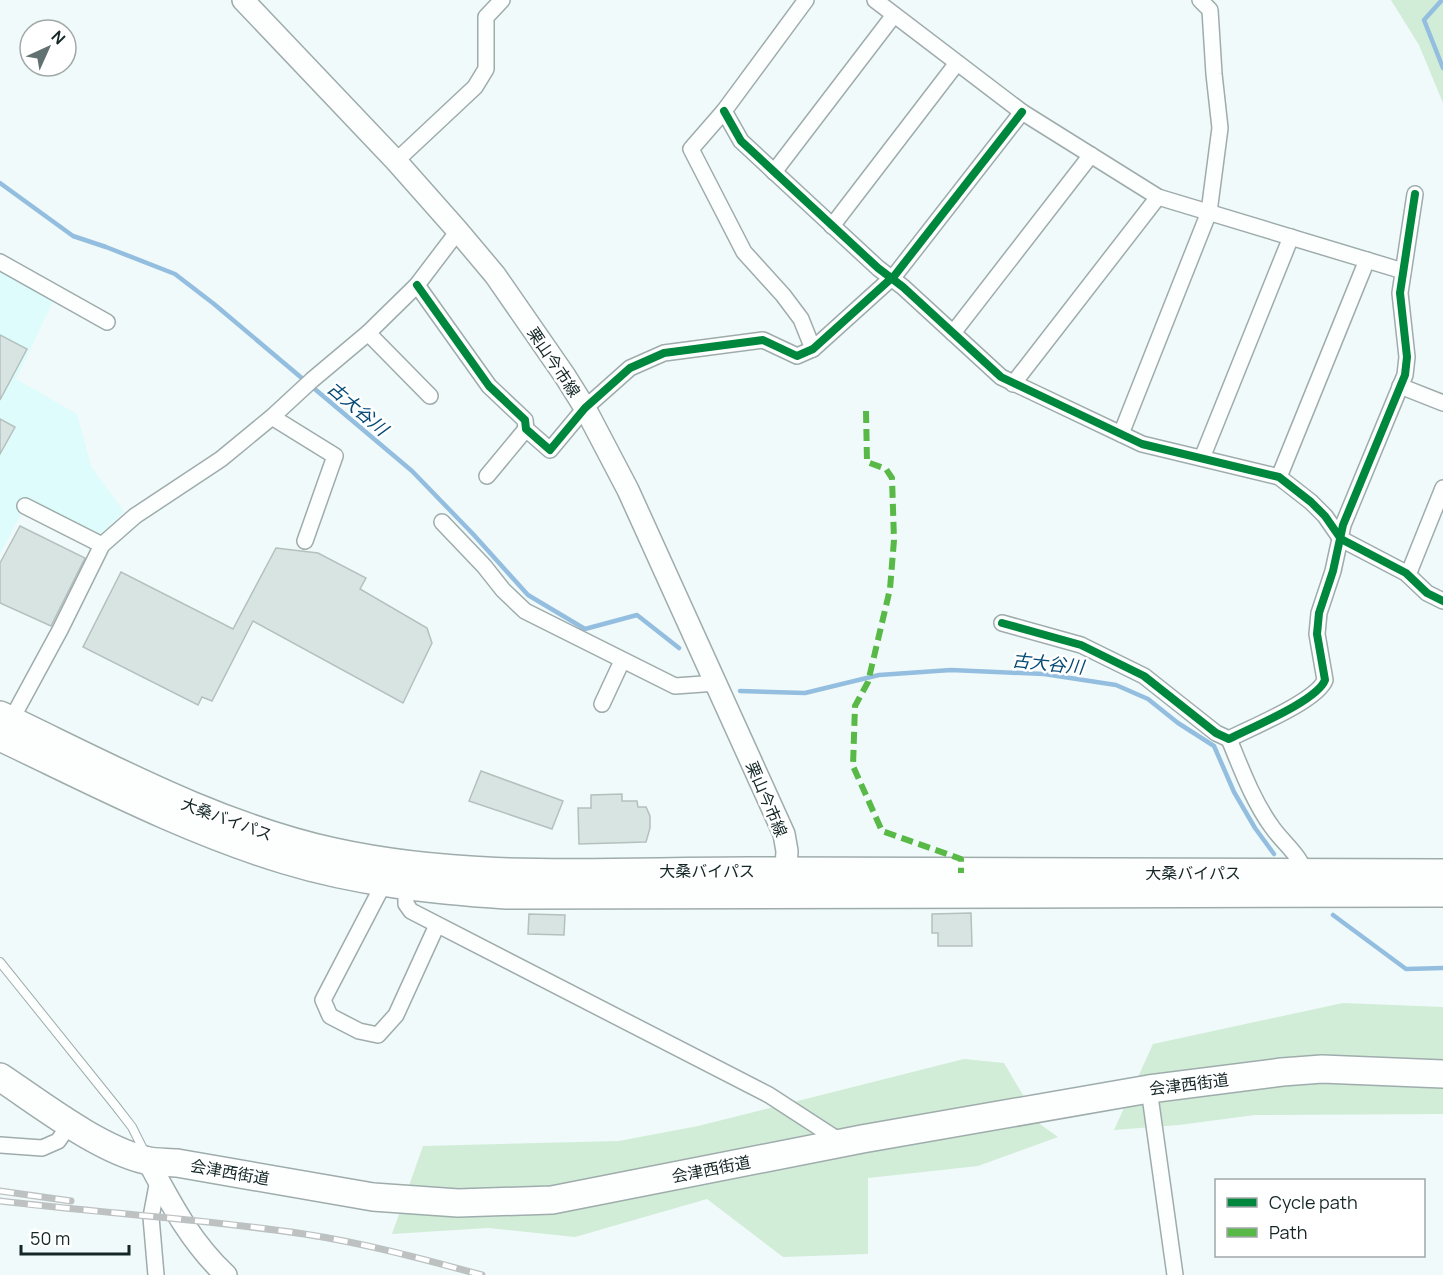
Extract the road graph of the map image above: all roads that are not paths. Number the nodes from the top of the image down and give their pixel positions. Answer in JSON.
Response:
{"nodes":[{"id":1,"x":243,"y":0,"type":"edge"},
{"id":2,"x":501,"y":0,"type":"edge"},
{"id":3,"x":807,"y":0,"type":"edge"},
{"id":4,"x":874,"y":0,"type":"edge"},
{"id":5,"x":1200,"y":0,"type":"edge"},
{"id":6,"x":894,"y":15,"type":"junction"},
{"id":7,"x":957,"y":63,"type":"junction"},
{"id":8,"x":724,"y":111,"type":"junction"},
{"id":9,"x":1022,"y":112,"type":"junction"},
{"id":10,"x":1091,"y":155,"type":"junction"},
{"id":11,"x":396,"y":161,"type":"junction"},
{"id":12,"x":774,"y":172,"type":"junction"},
{"id":13,"x":1415,"y":194,"type":"dead end"},
{"id":14,"x":1158,"y":197,"type":"junction"},
{"id":15,"x":1209,"y":212,"type":"junction"},
{"id":16,"x":832,"y":226,"type":"junction"},
{"id":17,"x":458,"y":231,"type":"junction"},
{"id":18,"x":1291,"y":237,"type":"junction"},
{"id":19,"x":1367,"y":260,"type":"junction"},
{"id":20,"x":0,"y":262,"type":"edge"},
{"id":21,"x":1403,"y":271,"type":"junction"},
{"id":22,"x":892,"y":278,"type":"junction"},
{"id":23,"x":417,"y":285,"type":"junction"},
{"id":24,"x":107,"y":322,"type":"dead end"},
{"id":25,"x":368,"y":333,"type":"junction"},
{"id":26,"x":953,"y":333,"type":"junction"},
{"id":27,"x":813,"y":349,"type":"junction"},
{"id":28,"x":1013,"y":384,"type":"junction"},
{"id":29,"x":1400,"y":386,"type":"junction"},
{"id":30,"x":430,"y":396,"type":"dead end"},
{"id":31,"x":1443,"y":404,"type":"edge"},
{"id":32,"x":585,"y":408,"type":"junction"},
{"id":33,"x":272,"y":417,"type":"junction"},
{"id":34,"x":526,"y":429,"type":"junction"},
{"id":35,"x":1121,"y":434,"type":"junction"},
{"id":36,"x":1202,"y":458,"type":"junction"},
{"id":37,"x":487,"y":476,"type":"dead end"},
{"id":38,"x":1279,"y":477,"type":"junction"},
{"id":39,"x":1443,"y":488,"type":"edge"},
{"id":40,"x":25,"y":506,"type":"dead end"},
{"id":41,"x":442,"y":522,"type":"dead end"},
{"id":42,"x":1340,"y":538,"type":"junction"},
{"id":43,"x":305,"y":541,"type":"dead end"},
{"id":44,"x":102,"y":545,"type":"junction"},
{"id":45,"x":1408,"y":575,"type":"junction"},
{"id":46,"x":1443,"y":602,"type":"edge"},
{"id":47,"x":1002,"y":624,"type":"dead end"},
{"id":48,"x":622,"y":662,"type":"junction"},
{"id":49,"x":717,"y":683,"type":"junction"},
{"id":50,"x":602,"y":704,"type":"dead end"},
{"id":51,"x":2,"y":730,"type":"edge"},
{"id":52,"x":1229,"y":739,"type":"junction"},
{"id":53,"x":1443,"y":873,"type":"edge"},
{"id":54,"x":471,"y":882,"type":"junction"},
{"id":55,"x":1307,"y":882,"type":"junction"},
{"id":56,"x":785,"y":883,"type":"junction"},
{"id":57,"x":395,"y":884,"type":"junction"},
{"id":58,"x":1443,"y":892,"type":"edge"},
{"id":59,"x":437,"y":925,"type":"junction"},
{"id":60,"x":0,"y":962,"type":"edge"},
{"id":61,"x":1443,"y":1074,"type":"edge"},
{"id":62,"x":0,"y":1077,"type":"edge"},
{"id":63,"x":1149,"y":1089,"type":"junction"},
{"id":64,"x":70,"y":1124,"type":"junction"},
{"id":65,"x":843,"y":1143,"type":"junction"},
{"id":66,"x":0,"y":1145,"type":"edge"},
{"id":67,"x":153,"y":1171,"type":"junction"},
{"id":68,"x":156,"y":1275,"type":"edge"},
{"id":69,"x":226,"y":1275,"type":"edge"},
{"id":70,"x":1175,"y":1275,"type":"edge"}],
"edges":[{"from":1,"to":11,"type":"main road","name":"栗山今市線"},
{"from":2,"to":11,"type":"street"},
{"from":3,"to":8,"type":"street"},
{"from":4,"to":6,"type":"street"},
{"from":5,"to":15,"type":"street"},
{"from":6,"to":7,"type":"street"},
{"from":6,"to":12,"type":"street"},
{"from":7,"to":9,"type":"street"},
{"from":7,"to":16,"type":"street"},
{"from":8,"to":12,"type":"street"},
{"from":8,"to":27,"type":"street"},
{"from":9,"to":10,"type":"street"},
{"from":9,"to":22,"type":"street"},
{"from":10,"to":14,"type":"street"},
{"from":10,"to":26,"type":"street"},
{"from":11,"to":17,"type":"main road","name":"栗山今市線"},
{"from":12,"to":16,"type":"street"},
{"from":13,"to":21,"type":"street"},
{"from":14,"to":15,"type":"street"},
{"from":14,"to":28,"type":"street"},
{"from":15,"to":18,"type":"street"},
{"from":15,"to":35,"type":"street"},
{"from":16,"to":22,"type":"street"},
{"from":17,"to":23,"type":"street"},
{"from":17,"to":32,"type":"main road","name":"栗山今市線"},
{"from":18,"to":19,"type":"street"},
{"from":18,"to":36,"type":"street"},
{"from":19,"to":21,"type":"street"},
{"from":19,"to":38,"type":"street"},
{"from":20,"to":24,"type":"street"},
{"from":21,"to":29,"type":"street"},
{"from":22,"to":26,"type":"street"},
{"from":22,"to":27,"type":"street"},
{"from":23,"to":25,"type":"street"},
{"from":23,"to":34,"type":"street"},
{"from":25,"to":30,"type":"street"},
{"from":25,"to":33,"type":"street"},
{"from":26,"to":28,"type":"street"},
{"from":27,"to":32,"type":"street"},
{"from":28,"to":35,"type":"street"},
{"from":29,"to":31,"type":"street"},
{"from":29,"to":42,"type":"street"},
{"from":32,"to":34,"type":"street"},
{"from":32,"to":49,"type":"main road","name":"栗山今市線"},
{"from":33,"to":43,"type":"street"},
{"from":33,"to":44,"type":"street"},
{"from":34,"to":37,"type":"street"},
{"from":35,"to":36,"type":"street"},
{"from":36,"to":38,"type":"street"},
{"from":38,"to":42,"type":"street"},
{"from":39,"to":45,"type":"street"},
{"from":40,"to":44,"type":"street"},
{"from":41,"to":48,"type":"street"},
{"from":42,"to":45,"type":"street"},
{"from":42,"to":52,"type":"street"},
{"from":44,"to":51,"type":"street"},
{"from":45,"to":46,"type":"street"},
{"from":47,"to":52,"type":"street"},
{"from":48,"to":49,"type":"street"},
{"from":48,"to":50,"type":"street"},
{"from":49,"to":56,"type":"main road","name":"栗山今市線"},
{"from":51,"to":54,"type":"highway","name":"大桑バイパス"},
{"from":51,"to":57,"type":"highway","name":"大桑バイパス"},
{"from":52,"to":55,"type":"street"},
{"from":53,"to":55,"type":"highway","name":"大桑バイパス"},
{"from":54,"to":56,"type":"highway","name":"大桑バイパス"},
{"from":54,"to":57,"type":"highway","name":"大桑バイパス"},
{"from":55,"to":56,"type":"highway","name":"大桑バイパス"},
{"from":55,"to":58,"type":"highway","name":"大桑バイパス"},
{"from":57,"to":59,"type":"street"},
{"from":57,"to":59,"type":"street"},
{"from":59,"to":65,"type":"street"},
{"from":60,"to":67,"type":"lane"},
{"from":61,"to":63,"type":"highway","name":"会津西街道"},
{"from":62,"to":64,"type":"highway","name":"会津西街道"},
{"from":63,"to":65,"type":"highway","name":"会津西街道"},
{"from":63,"to":70,"type":"street"},
{"from":64,"to":66,"type":"street"},
{"from":64,"to":67,"type":"highway","name":"会津西街道"},
{"from":65,"to":67,"type":"highway","name":"会津西街道"},
{"from":67,"to":68,"type":"street"},
{"from":67,"to":69,"type":"main road"}]}
